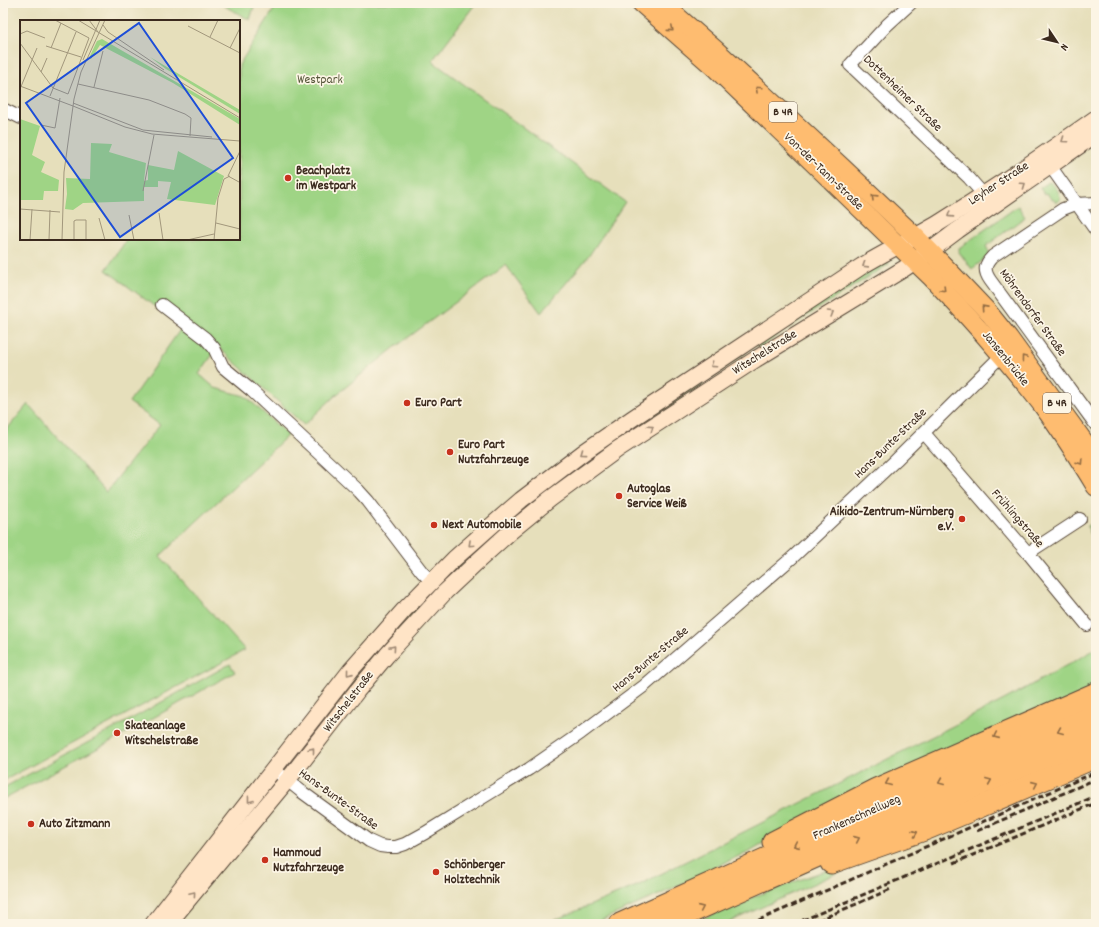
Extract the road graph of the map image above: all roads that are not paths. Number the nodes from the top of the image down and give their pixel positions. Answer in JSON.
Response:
{"nodes":[{"id":1,"x":641,"y":3,"type":"edge"},
{"id":2,"x":662,"y":3,"type":"edge"},
{"id":3,"x":911,"y":3,"type":"edge"},
{"id":4,"x":3,"y":109,"type":"edge"},
{"id":5,"x":20,"y":118,"type":"edge"},
{"id":6,"x":1096,"y":118,"type":"edge"},
{"id":7,"x":1096,"y":134,"type":"edge"},
{"id":8,"x":1046,"y":161,"type":"junction"},
{"id":9,"x":987,"y":201,"type":"junction"},
{"id":10,"x":1076,"y":204,"type":"junction"},
{"id":11,"x":1096,"y":204,"type":"edge"},
{"id":12,"x":1096,"y":231,"type":"edge"},
{"id":13,"x":915,"y":236,"type":"junction"},
{"id":14,"x":898,"y":245,"type":"junction"},
{"id":15,"x":930,"y":251,"type":"junction"},
{"id":16,"x":915,"y":261,"type":"junction"},
{"id":17,"x":162,"y":305,"type":"dead end"},
{"id":18,"x":746,"y":343,"type":"junction"},
{"id":19,"x":1002,"y":355,"type":"junction"},
{"id":20,"x":756,"y":359,"type":"junction"},
{"id":21,"x":1096,"y":425,"type":"edge"},
{"id":22,"x":924,"y":433,"type":"junction"},
{"id":23,"x":1070,"y":433,"type":"junction"},
{"id":24,"x":608,"y":435,"type":"junction"},
{"id":25,"x":618,"y":449,"type":"junction"},
{"id":26,"x":1096,"y":458,"type":"edge"},
{"id":27,"x":540,"y":485,"type":"junction"},
{"id":28,"x":1096,"y":487,"type":"edge"},
{"id":29,"x":550,"y":499,"type":"junction"},
{"id":30,"x":1080,"y":519,"type":"dead end"},
{"id":31,"x":1028,"y":553,"type":"junction"},
{"id":32,"x":431,"y":581,"type":"junction"},
{"id":33,"x":1087,"y":625,"type":"dead end"},
{"id":34,"x":1096,"y":693,"type":"edge"},
{"id":35,"x":1096,"y":715,"type":"edge"},
{"id":36,"x":1096,"y":735,"type":"edge"},
{"id":37,"x":1096,"y":757,"type":"edge"},
{"id":38,"x":274,"y":769,"type":"junction"},
{"id":39,"x":287,"y":780,"type":"junction"},
{"id":40,"x":744,"y":888,"type":"junction"},
{"id":41,"x":673,"y":900,"type":"junction"},
{"id":42,"x":153,"y":924,"type":"edge"},
{"id":43,"x":168,"y":924,"type":"edge"},
{"id":44,"x":620,"y":924,"type":"edge"},
{"id":45,"x":665,"y":924,"type":"edge"}],
"edges":[{"from":1,"to":14,"type":"main road","name":"Von-der-Tann-Straße","number":"B 4R","one_way":true},
{"from":13,"to":2,"type":"main road","name":"Von-der-Tann-Straße","number":"B 4R","one_way":true},
{"from":3,"to":9,"type":"street","name":"Dottenheimer Straße"},
{"from":4,"to":5,"type":"street"},
{"from":6,"to":8,"type":"street","name":"Leyher Straße","one_way":true},
{"from":7,"to":8,"type":"street","name":"Leyher Straße"},
{"from":8,"to":9,"type":"street","name":"Leyher Straße"},
{"from":8,"to":10,"type":"street"},
{"from":9,"to":13,"type":"street","name":"Leyher Straße","one_way":true},
{"from":9,"to":15,"type":"street","name":"Leyher Straße"},
{"from":10,"to":11,"type":"street"},
{"from":10,"to":12,"type":"street"},
{"from":10,"to":21,"type":"street","name":"Möhrendorfer Straße"},
{"from":13,"to":14,"type":"street","name":"Leyher Straße"},
{"from":13,"to":15,"type":"main road","name":"Von-der-Tann-Straße","number":"B 4R"},
{"from":14,"to":16,"type":"main road","name":"Von-der-Tann-Straße","number":"B 4R"},
{"from":14,"to":18,"type":"street","name":"Witschelstraße","one_way":true},
{"from":15,"to":16,"type":"street","name":"Leyher Straße"},
{"from":23,"to":15,"type":"main road","name":"Jansenbrücke","number":"B 4R","one_way":true},
{"from":16,"to":19,"type":"main road","name":"Jansenbrücke","number":"B 4R","one_way":true},
{"from":20,"to":16,"type":"street","name":"Witschelstraße","one_way":true},
{"from":17,"to":32,"type":"street"},
{"from":18,"to":20,"type":"street"},
{"from":18,"to":24,"type":"street","name":"Witschelstraße","one_way":true},
{"from":19,"to":22,"type":"street","name":"Hans-Bunte-Straße"},
{"from":19,"to":23,"type":"main road","name":"Jansenbrücke","number":"B 4R"},
{"from":25,"to":20,"type":"street","name":"Witschelstraße","one_way":true},
{"from":22,"to":31,"type":"street","name":"Frühlingstraße"},
{"from":22,"to":39,"type":"street","name":"Hans-Bunte-Straße"},
{"from":23,"to":26,"type":"main road","name":"Jansenbrücke","number":"B 4R"},
{"from":23,"to":28,"type":"main road","name":"Jansenbrücke","number":"B 4R","one_way":true},
{"from":24,"to":25,"type":"street"},
{"from":24,"to":27,"type":"street","name":"Witschelstraße","one_way":true},
{"from":25,"to":29,"type":"street","name":"Witschelstraße"},
{"from":27,"to":29,"type":"street"},
{"from":27,"to":32,"type":"street","name":"Witschelstraße","one_way":true},
{"from":39,"to":29,"type":"street","name":"Witschelstraße","one_way":true},
{"from":30,"to":31,"type":"street"},
{"from":31,"to":33,"type":"street","name":"Frühlingstraße"},
{"from":32,"to":38,"type":"street","name":"Witschelstraße","one_way":true},
{"from":34,"to":41,"type":"highway","one_way":true},
{"from":35,"to":41,"type":"highway","name":"Frankenschnellweg","one_way":true},
{"from":40,"to":36,"type":"highway","name":"Frankenschnellweg","one_way":true},
{"from":40,"to":37,"type":"highway","one_way":true},
{"from":38,"to":39,"type":"street","name":"Hans-Bunte-Straße"},
{"from":38,"to":42,"type":"street","name":"Witschelstraße","one_way":true},
{"from":43,"to":39,"type":"street","name":"Witschelstraße","one_way":true},
{"from":45,"to":40,"type":"highway","name":"Frankenschnellweg","one_way":true},
{"from":41,"to":44,"type":"highway","name":"Frankenschnellweg"}]}
